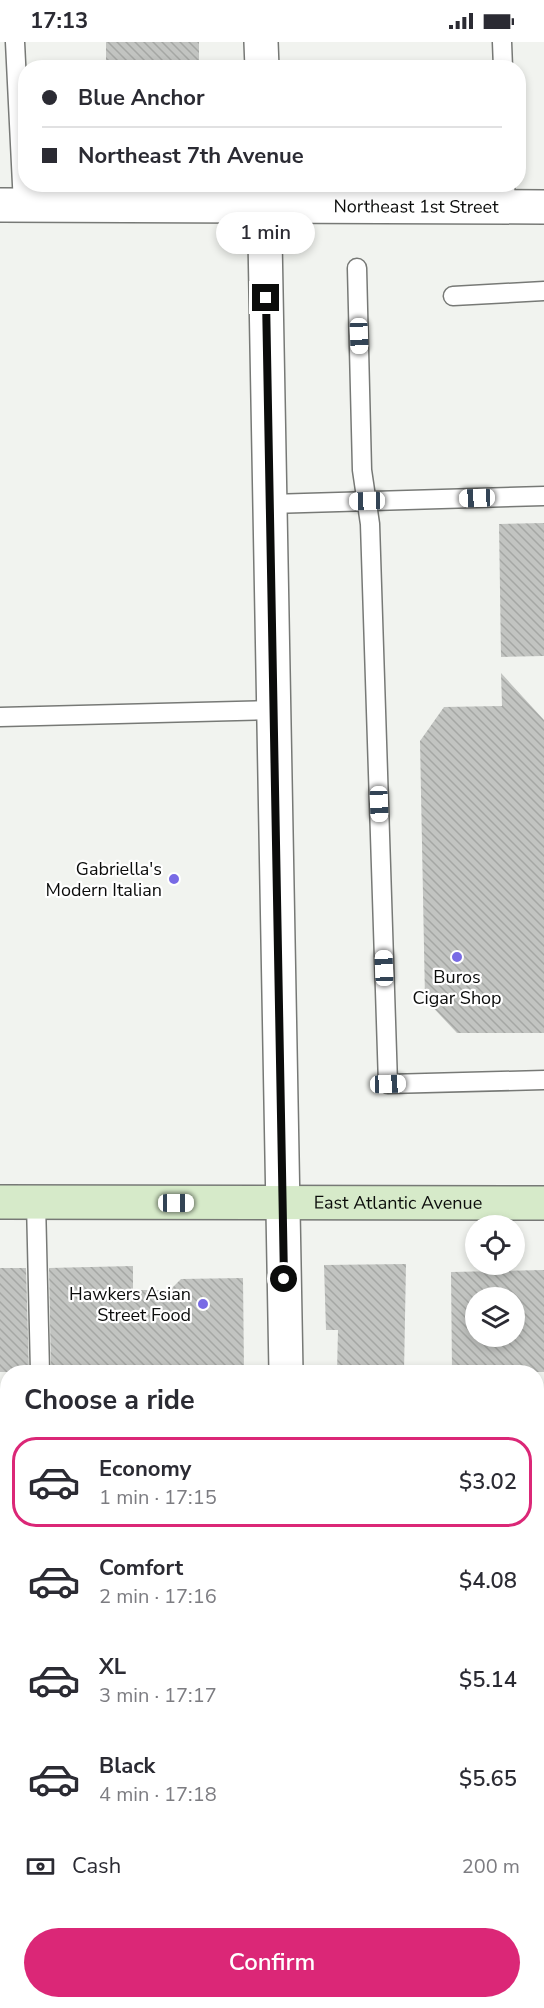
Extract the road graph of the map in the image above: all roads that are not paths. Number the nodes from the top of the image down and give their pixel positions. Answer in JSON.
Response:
{"nodes":[{"id":1,"x":15,"y":42,"type":"edge"},
{"id":2,"x":261,"y":42,"type":"edge"},
{"id":3,"x":502,"y":42,"type":"edge"},
{"id":4,"x":262,"y":60,"type":"edge"},
{"id":5,"x":503,"y":60,"type":"edge"},
{"id":6,"x":264,"y":195,"type":"edge"},
{"id":7,"x":506,"y":196,"type":"edge"},
{"id":8,"x":11,"y":205,"type":"edge"},
{"id":9,"x":544,"y":207,"type":"edge"},
{"id":10,"x":357,"y":268,"type":"dead end"},
{"id":11,"x":544,"y":291,"type":"edge"},
{"id":12,"x":453,"y":296,"type":"dead end"},
{"id":13,"x":544,"y":496,"type":"edge"},
{"id":14,"x":367,"y":501,"type":"junction"},
{"id":15,"x":270,"y":504,"type":"junction"},
{"id":16,"x":273,"y":710,"type":"junction"},
{"id":17,"x":0,"y":717,"type":"edge"},
{"id":18,"x":544,"y":1080,"type":"edge"},
{"id":19,"x":0,"y":1202,"type":"edge"},
{"id":20,"x":36,"y":1202,"type":"junction"},
{"id":21,"x":283,"y":1203,"type":"junction"},
{"id":22,"x":544,"y":1203,"type":"edge"},
{"id":23,"x":40,"y":1365,"type":"edge"},
{"id":24,"x":286,"y":1365,"type":"edge"}],
"edges":[{"from":1,"to":8,"type":"lane"},
{"from":2,"to":4,"type":"street"},
{"from":3,"to":5,"type":"lane"},
{"from":6,"to":7,"type":"street","name":"Northeast 1st Street"},
{"from":6,"to":8,"type":"street","name":"Northeast 1st Street"},
{"from":6,"to":15,"type":"street"},
{"from":7,"to":9,"type":"street","name":"Northeast 1st Street"},
{"from":10,"to":14,"type":"lane"},
{"from":11,"to":12,"type":"lane"},
{"from":13,"to":14,"type":"lane"},
{"from":14,"to":15,"type":"lane"},
{"from":14,"to":18,"type":"lane"},
{"from":15,"to":16,"type":"street"},
{"from":16,"to":17,"type":"lane"},
{"from":16,"to":21,"type":"street"},
{"from":19,"to":20,"type":"main road","name":"East Atlantic Avenue"},
{"from":20,"to":21,"type":"main road","name":"East Atlantic Avenue"},
{"from":20,"to":23,"type":"lane"},
{"from":21,"to":22,"type":"main road","name":"East Atlantic Avenue"},
{"from":21,"to":24,"type":"street"}]}
